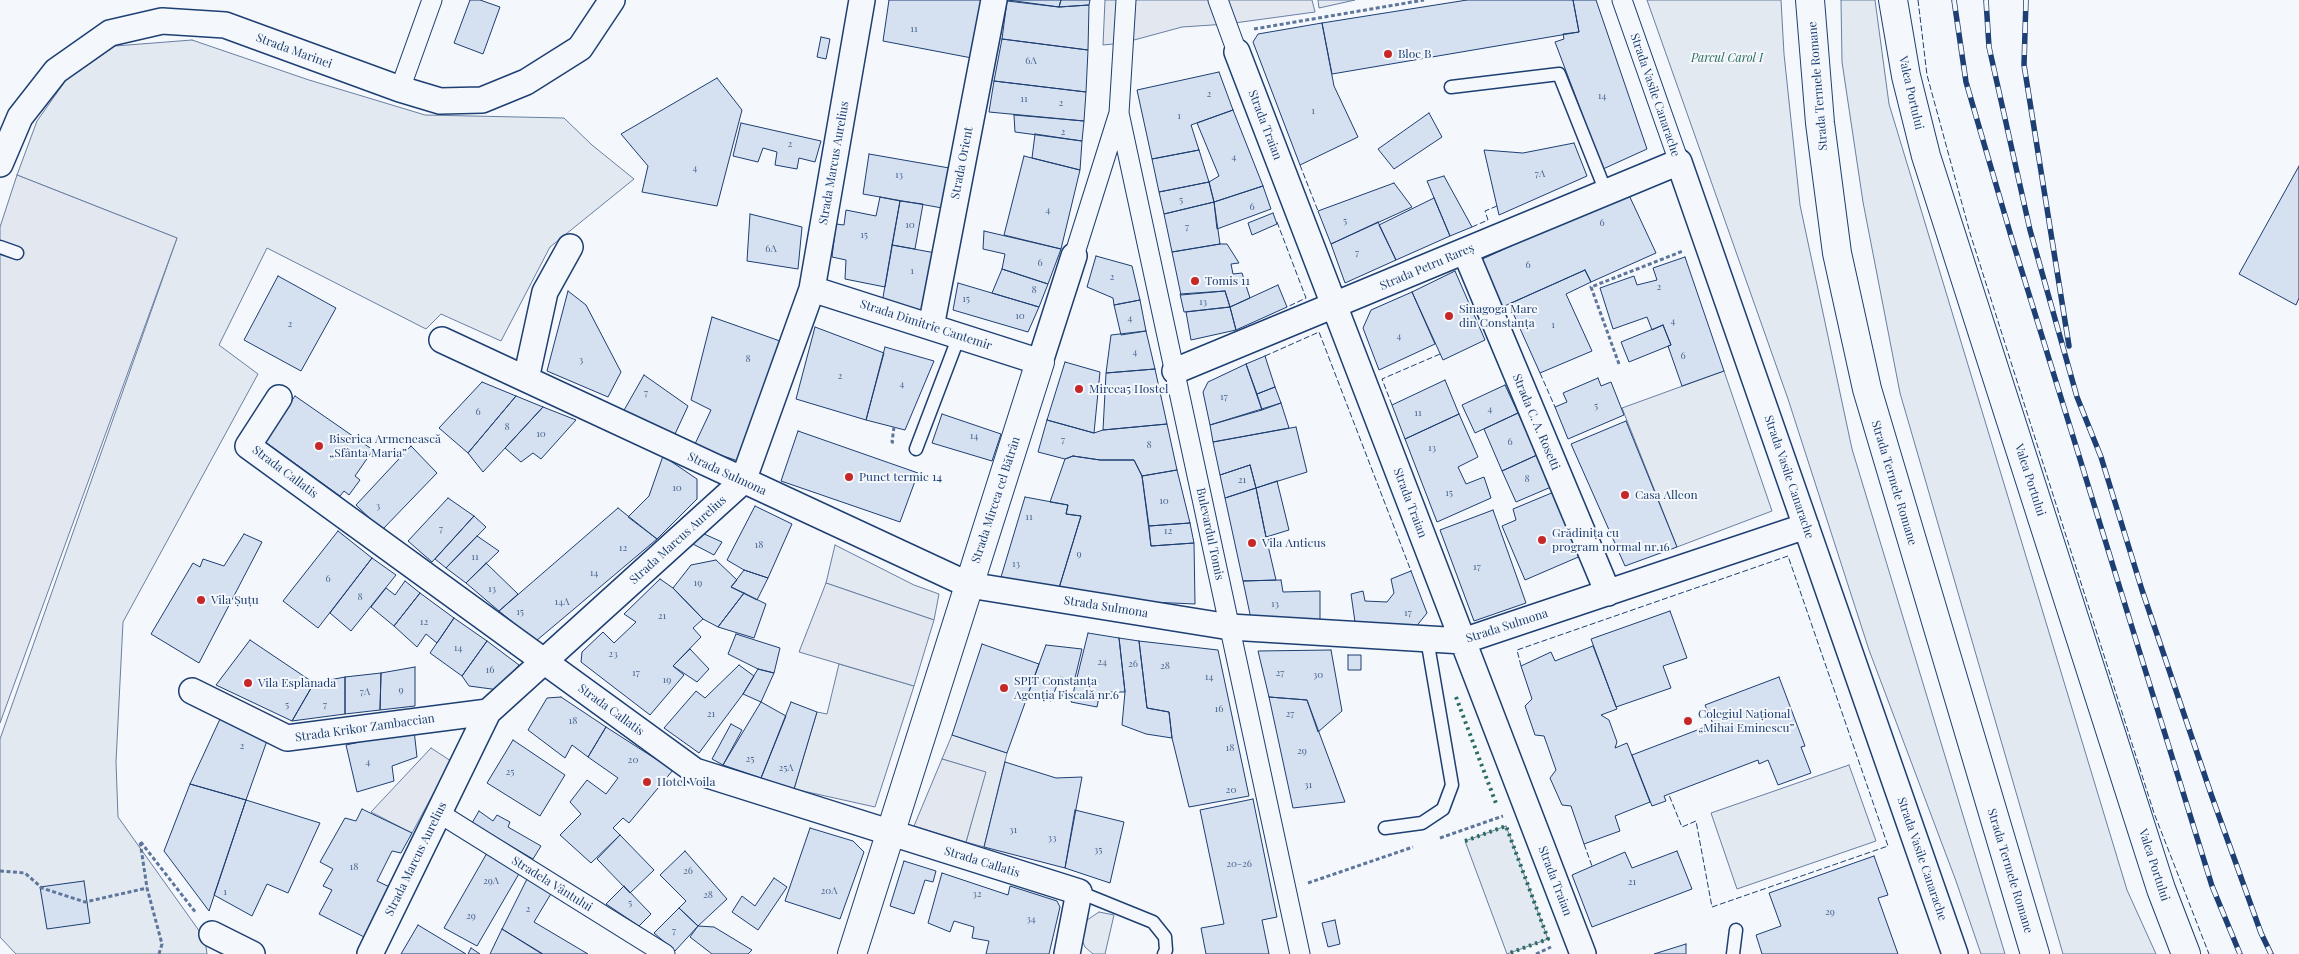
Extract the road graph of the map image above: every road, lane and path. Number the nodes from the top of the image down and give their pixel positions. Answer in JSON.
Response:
{"nodes":[{"id":1,"x":432,"y":0,"type":"edge"},
{"id":2,"x":612,"y":0,"type":"edge"},
{"id":3,"x":862,"y":0,"type":"edge"},
{"id":4,"x":994,"y":0,"type":"edge"},
{"id":5,"x":1126,"y":0,"type":"edge"},
{"id":6,"x":1218,"y":0,"type":"edge"},
{"id":7,"x":1424,"y":0,"type":"edge"},
{"id":8,"x":1622,"y":0,"type":"edge"},
{"id":9,"x":1810,"y":0,"type":"edge"},
{"id":10,"x":1893,"y":0,"type":"edge"},
{"id":11,"x":1232,"y":36,"type":"junction"},
{"id":12,"x":1451,"y":87,"type":"dead end"},
{"id":13,"x":400,"y":89,"type":"junction"},
{"id":14,"x":1119,"y":113,"type":"junction"},
{"id":15,"x":1679,"y":162,"type":"junction"},
{"id":16,"x":0,"y":164,"type":"edge"},
{"id":17,"x":1606,"y":192,"type":"junction"},
{"id":18,"x":0,"y":247,"type":"edge"},
{"id":19,"x":570,"y":247,"type":"dead end"},
{"id":20,"x":1465,"y":251,"type":"junction"},
{"id":21,"x":1680,"y":252,"type":"dead end"},
{"id":22,"x":17,"y":253,"type":"dead end"},
{"id":23,"x":1074,"y":256,"type":"joint"},
{"id":24,"x":812,"y":289,"type":"junction"},
{"id":25,"x":1335,"y":305,"type":"junction"},
{"id":26,"x":931,"y":327,"type":"junction"},
{"id":27,"x":959,"y":336,"type":"junction"},
{"id":28,"x":442,"y":340,"type":"dead end"},
{"id":29,"x":1040,"y":362,"type":"junction"},
{"id":30,"x":1619,"y":364,"type":"dead end"},
{"id":31,"x":1175,"y":371,"type":"junction"},
{"id":32,"x":526,"y":379,"type":"junction"},
{"id":33,"x":279,"y":398,"type":"dead end"},
{"id":34,"x":894,"y":427,"type":"dead end"},
{"id":35,"x":892,"y":442,"type":"dead end"},
{"id":36,"x":916,"y":449,"type":"dead end"},
{"id":37,"x":743,"y":481,"type":"junction"},
{"id":38,"x":1806,"y":526,"type":"junction"},
{"id":39,"x":969,"y":585,"type":"junction"},
{"id":40,"x":1608,"y":593,"type":"junction"},
{"id":41,"x":1230,"y":627,"type":"junction"},
{"id":42,"x":1427,"y":639,"type":"junction"},
{"id":43,"x":1464,"y":641,"type":"junction"},
{"id":44,"x":544,"y":661,"type":"junction"},
{"id":45,"x":192,"y":691,"type":"dead end"},
{"id":46,"x":488,"y":712,"type":"junction"},
{"id":47,"x":1527,"y":808,"type":"junction"},
{"id":48,"x":439,"y":813,"type":"junction"},
{"id":49,"x":1385,"y":828,"type":"dead end"},
{"id":50,"x":890,"y":833,"type":"junction"},
{"id":51,"x":1434,"y":840,"type":"dead end"},
{"id":52,"x":1416,"y":846,"type":"dead end"},
{"id":53,"x":0,"y":871,"type":"edge"},
{"id":54,"x":147,"y":888,"type":"junction"},
{"id":55,"x":1287,"y":890,"type":"junction"},
{"id":56,"x":1079,"y":892,"type":"junction"},
{"id":57,"x":1736,"y":930,"type":"dead end"},
{"id":58,"x":212,"y":934,"type":"joint"},
{"id":59,"x":1555,"y":945,"type":"dead end"},
{"id":60,"x":159,"y":954,"type":"edge"},
{"id":61,"x":252,"y":954,"type":"edge"},
{"id":62,"x":370,"y":954,"type":"edge"},
{"id":63,"x":665,"y":954,"type":"edge"},
{"id":64,"x":852,"y":954,"type":"edge"},
{"id":65,"x":1067,"y":954,"type":"edge"},
{"id":66,"x":1164,"y":954,"type":"edge"},
{"id":67,"x":1300,"y":954,"type":"edge"},
{"id":68,"x":1536,"y":954,"type":"edge"},
{"id":69,"x":1583,"y":954,"type":"edge"},
{"id":70,"x":1734,"y":954,"type":"edge"},
{"id":71,"x":1955,"y":954,"type":"edge"},
{"id":72,"x":2035,"y":954,"type":"edge"},
{"id":73,"x":2186,"y":954,"type":"edge"}],
"edges":[{"from":1,"to":13,"type":"street"},
{"from":2,"to":13,"type":"street","name":"Strada Marinei"},
{"from":3,"to":24,"type":"street","name":"Strada Marcus Aurelius"},
{"from":4,"to":26,"type":"street","name":"Strada Orient"},
{"from":5,"to":14,"type":"street","name":"Strada Mircea cel Bătrân"},
{"from":6,"to":11,"type":"street"},
{"from":7,"to":11,"type":"path"},
{"from":8,"to":15,"type":"street","name":"Strada Vasile Canarache"},
{"from":9,"to":72,"type":"street","name":"Strada Termele Romane"},
{"from":10,"to":73,"type":"street","name":"Valea Portului"},
{"from":11,"to":25,"type":"street","name":"Strada Traian"},
{"from":12,"to":17,"type":"lane"},
{"from":13,"to":16,"type":"street","name":"Strada Marinei"},
{"from":14,"to":23,"type":"street","name":"Strada Mircea cel Bătrân"},
{"from":14,"to":31,"type":"street","name":"Bulevardul Tomis"},
{"from":15,"to":17,"type":"street","name":"Strada Petru Rareș"},
{"from":15,"to":38,"type":"street","name":"Strada Vasile Canarache"},
{"from":17,"to":20,"type":"street","name":"Strada Petru Rareș"},
{"from":18,"to":22,"type":"lane"},
{"from":19,"to":32,"type":"street"},
{"from":20,"to":25,"type":"street","name":"Strada Petru Rareș"},
{"from":20,"to":40,"type":"street","name":"Strada C. A. Rosetti"},
{"from":21,"to":30,"type":"path"},
{"from":23,"to":29,"type":"street","name":"Strada Mircea cel Bătrân"},
{"from":24,"to":26,"type":"street","name":"Strada Dimitrie Cantemir"},
{"from":24,"to":37,"type":"street","name":"Strada Marcus Aurelius"},
{"from":25,"to":31,"type":"street","name":"Strada Petru Rareș"},
{"from":25,"to":43,"type":"street","name":"Strada Traian"},
{"from":26,"to":27,"type":"street","name":"Strada Dimitrie Cantemir"},
{"from":27,"to":29,"type":"street","name":"Strada Dimitrie Cantemir"},
{"from":27,"to":36,"type":"lane"},
{"from":28,"to":32,"type":"street","name":"Strada Sulmona"},
{"from":29,"to":39,"type":"street","name":"Strada Mircea cel Bătrân"},
{"from":31,"to":41,"type":"street","name":"Bulevardul Tomis"},
{"from":32,"to":37,"type":"street","name":"Strada Sulmona"},
{"from":33,"to":44,"type":"street","name":"Strada Callatis"},
{"from":34,"to":35,"type":"path"},
{"from":37,"to":39,"type":"street","name":"Strada Sulmona"},
{"from":37,"to":44,"type":"street","name":"Strada Marcus Aurelius"},
{"from":38,"to":40,"type":"street","name":"Strada Sulmona"},
{"from":38,"to":71,"type":"street","name":"Strada Vasile Canarache"},
{"from":39,"to":41,"type":"street","name":"Strada Sulmona"},
{"from":39,"to":50,"type":"street","name":"Strada Mircea cel Bătrân"},
{"from":40,"to":43,"type":"street","name":"Strada Sulmona"},
{"from":41,"to":42,"type":"street","name":"Strada Sulmona"},
{"from":41,"to":55,"type":"street","name":"Bulevardul Tomis"},
{"from":42,"to":43,"type":"street","name":"Strada Sulmona"},
{"from":42,"to":49,"type":"lane"},
{"from":43,"to":47,"type":"street","name":"Strada Traian"},
{"from":44,"to":46,"type":"street","name":"Strada Marcus Aurelius"},
{"from":44,"to":50,"type":"street","name":"Strada Callatis"},
{"from":45,"to":46,"type":"street","name":"Strada Krikor Zambaccian"},
{"from":46,"to":48,"type":"street","name":"Strada Marcus Aurelius"},
{"from":47,"to":51,"type":"path"},
{"from":47,"to":69,"type":"street","name":"Strada Traian"},
{"from":48,"to":62,"type":"street","name":"Strada Marcus Aurelius"},
{"from":48,"to":63,"type":"street","name":"Stradela Vântului"},
{"from":50,"to":56,"type":"street","name":"Strada Callatis"},
{"from":50,"to":64,"type":"street","name":"Strada Mircea cel Bătrân"},
{"from":52,"to":55,"type":"path"},
{"from":53,"to":54,"type":"path"},
{"from":54,"to":58,"type":"path"},
{"from":54,"to":60,"type":"path"},
{"from":55,"to":67,"type":"street","name":"Bulevardul Tomis"},
{"from":56,"to":65,"type":"street"},
{"from":56,"to":66,"type":"lane"},
{"from":57,"to":70,"type":"lane"},
{"from":58,"to":61,"type":"street"},
{"from":59,"to":68,"type":"path"}]}
